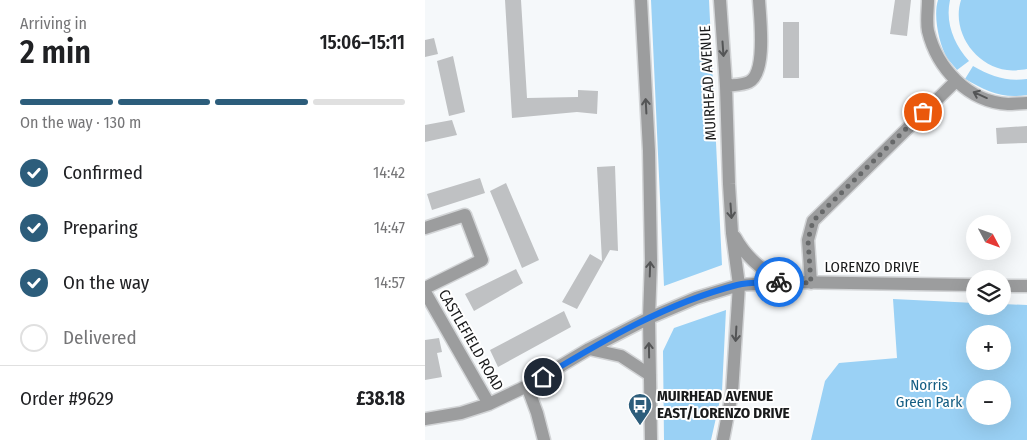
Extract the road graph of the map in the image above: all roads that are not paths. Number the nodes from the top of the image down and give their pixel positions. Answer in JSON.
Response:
{"nodes":[{"id":1,"x":641,"y":0,"type":"edge"},
{"id":2,"x":720,"y":0,"type":"edge"},
{"id":3,"x":759,"y":0,"type":"edge"},
{"id":4,"x":928,"y":0,"type":"edge"},
{"id":5,"x":956,"y":81,"type":"junction"},
{"id":6,"x":726,"y":86,"type":"junction"},
{"id":7,"x":1027,"y":103,"type":"edge"},
{"id":8,"x":425,"y":228,"type":"edge"},
{"id":9,"x":732,"y":233,"type":"junction"},
{"id":10,"x":788,"y":282,"type":"junction"},
{"id":11,"x":811,"y":283,"type":"junction"},
{"id":12,"x":739,"y":285,"type":"junction"},
{"id":13,"x":966,"y":285,"type":"edge"},
{"id":14,"x":1011,"y":286,"type":"edge"},
{"id":15,"x":1027,"y":286,"type":"edge"},
{"id":16,"x":425,"y":288,"type":"edge"},
{"id":17,"x":425,"y":292,"type":"edge"},
{"id":18,"x":649,"y":318,"type":"junction"},
{"id":19,"x":589,"y":349,"type":"junction"},
{"id":20,"x":650,"y":375,"type":"junction"},
{"id":21,"x":527,"y":386,"type":"junction"},
{"id":22,"x":489,"y":404,"type":"junction"},
{"id":23,"x":425,"y":419,"type":"edge"},
{"id":24,"x":723,"y":437,"type":"edge"},
{"id":25,"x":544,"y":440,"type":"edge"},
{"id":26,"x":651,"y":440,"type":"edge"}],
"edges":[{"from":18,"to":1,"type":"street","one_way":true},
{"from":2,"to":6,"type":"street","name":"MUIRHEAD AVENUE","one_way":true},
{"from":3,"to":6,"type":"street"},
{"from":4,"to":5,"type":"street"},
{"from":7,"to":5,"type":"street","one_way":true},
{"from":5,"to":11,"type":"street"},
{"from":6,"to":9,"type":"street","name":"MUIRHEAD AVENUE","one_way":true},
{"from":8,"to":16,"type":"street"},
{"from":9,"to":10,"type":"street"},
{"from":9,"to":12,"type":"street","name":"MUIRHEAD AVENUE"},
{"from":10,"to":11,"type":"street","name":"LORENZO DRIVE"},
{"from":10,"to":12,"type":"street","name":"LORENZO DRIVE"},
{"from":11,"to":13,"type":"street","name":"LORENZO DRIVE"},
{"from":12,"to":18,"type":"street","name":"LORENZO DRIVE"},
{"from":12,"to":24,"type":"street","name":"MUIRHEAD AVENUE","one_way":true},
{"from":14,"to":15,"type":"street"},
{"from":17,"to":22,"type":"street","name":"CASTLEFIELD ROAD"},
{"from":18,"to":19,"type":"street","name":"LORENZO DRIVE"},
{"from":20,"to":18,"type":"street","one_way":true},
{"from":19,"to":20,"type":"street"},
{"from":19,"to":21,"type":"street","name":"LORENZO DRIVE"},
{"from":20,"to":26,"type":"street"},
{"from":21,"to":22,"type":"street","name":"LORENZO DRIVE"},
{"from":21,"to":25,"type":"street"},
{"from":22,"to":23,"type":"street","name":"LORENZO DRIVE"}]}
